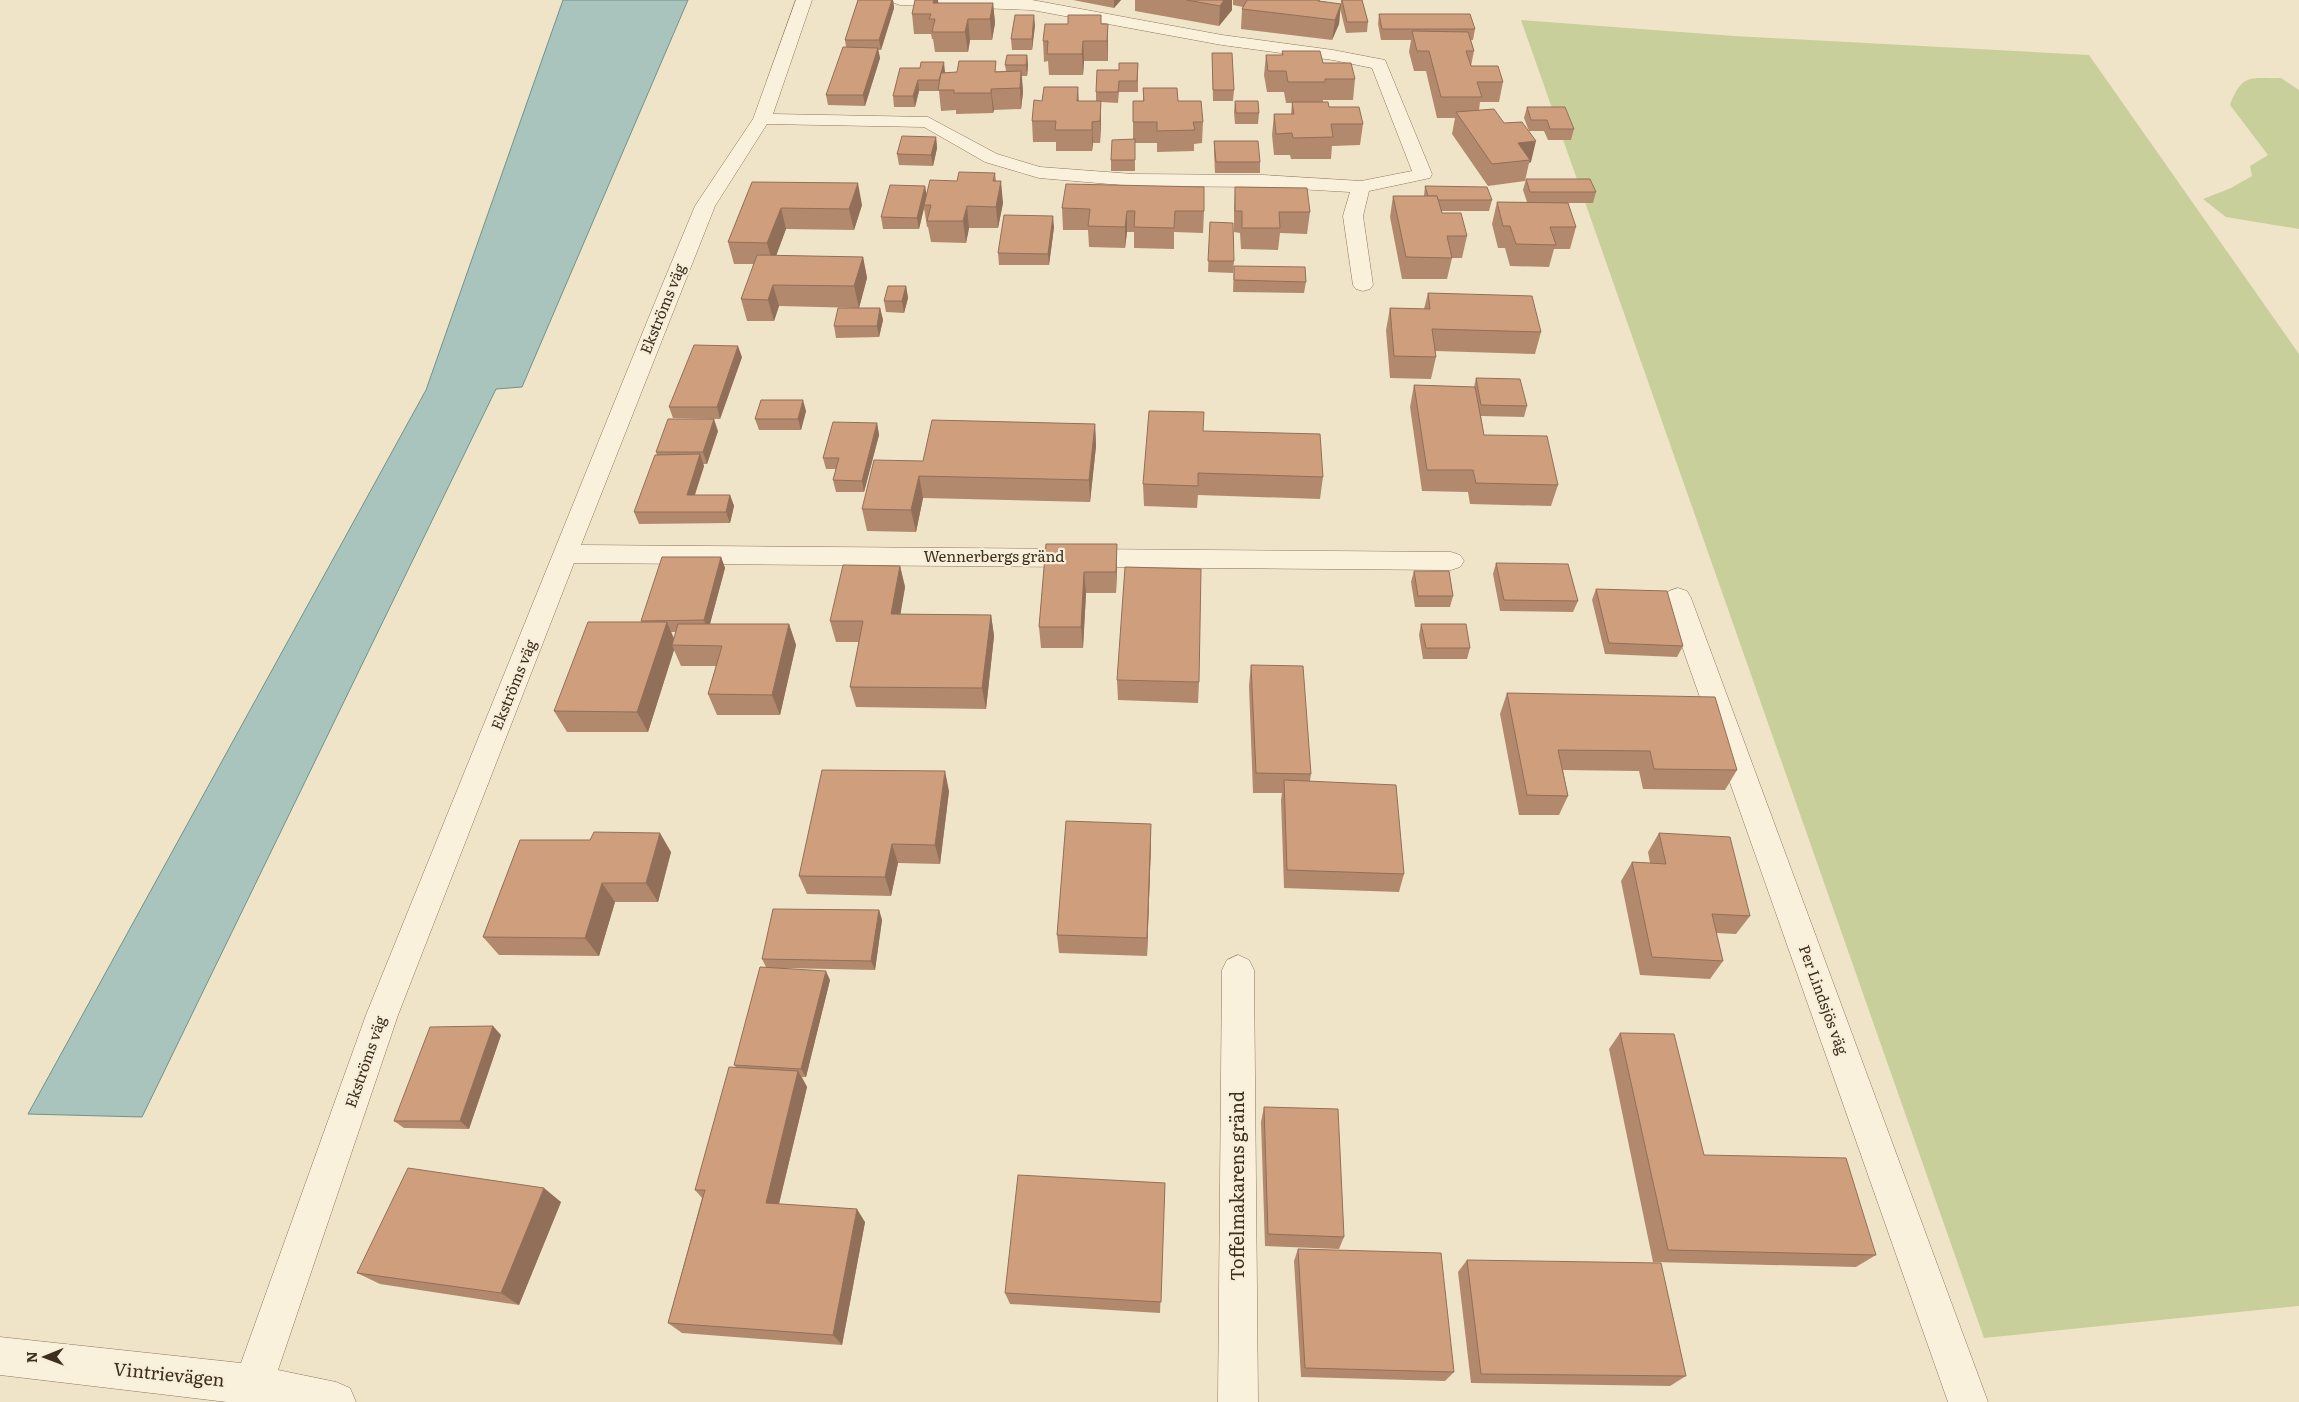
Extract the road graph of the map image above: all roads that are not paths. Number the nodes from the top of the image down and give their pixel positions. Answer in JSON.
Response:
{"nodes":[{"id":1,"x":804,"y":0,"type":"edge"},
{"id":2,"x":900,"y":0,"type":"edge"},
{"id":3,"x":762,"y":119,"type":"junction"},
{"id":4,"x":1361,"y":187,"type":"junction"},
{"id":5,"x":1363,"y":285,"type":"dead end"},
{"id":6,"x":566,"y":554,"type":"junction"},
{"id":7,"x":1451,"y":561,"type":"dead end"},
{"id":8,"x":1678,"y":598,"type":"dead end"},
{"id":9,"x":1238,"y":970,"type":"dead end"},
{"id":10,"x":0,"y":1356,"type":"edge"},
{"id":11,"x":251,"y":1393,"type":"edge"},
{"id":12,"x":336,"y":1402,"type":"edge"},
{"id":13,"x":1238,"y":1402,"type":"edge"},
{"id":14,"x":1968,"y":1402,"type":"edge"}],
"edges":[{"from":1,"to":3,"type":"street","name":"Ekströms väg"},
{"from":2,"to":4,"type":"street"},
{"from":3,"to":4,"type":"street"},
{"from":3,"to":6,"type":"street","name":"Ekströms väg"},
{"from":4,"to":5,"type":"street"},
{"from":6,"to":7,"type":"street","name":"Wennerbergs gränd"},
{"from":6,"to":11,"type":"street","name":"Ekströms väg"},
{"from":8,"to":14,"type":"street","name":"Per Lindsjös väg"},
{"from":9,"to":13,"type":"street","name":"Toffelmakarens gränd"},
{"from":10,"to":11,"type":"street","name":"Vintrievägen"},
{"from":11,"to":12,"type":"street","name":"Vintrievägen"}]}
